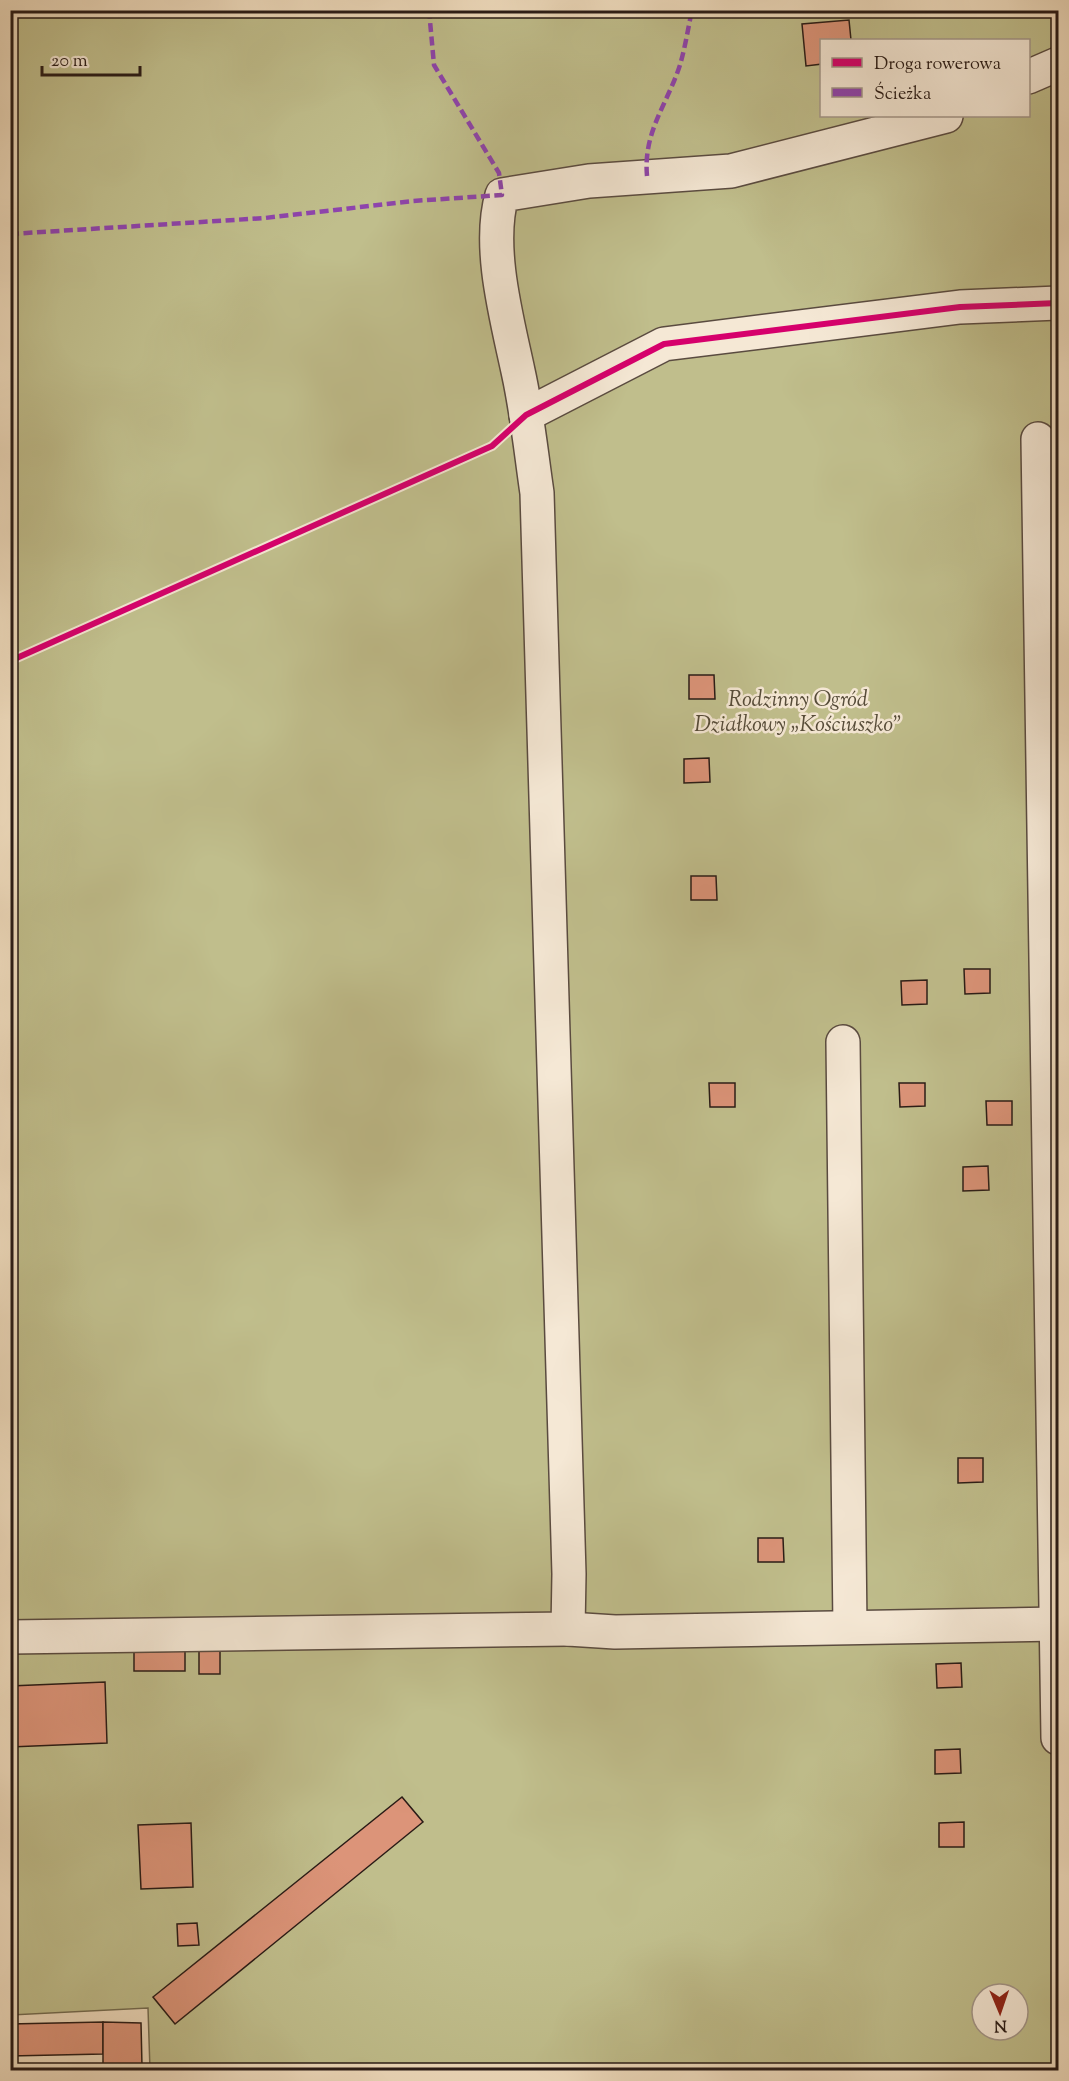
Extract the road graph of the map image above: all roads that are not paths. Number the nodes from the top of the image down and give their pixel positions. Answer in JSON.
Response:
{"nodes":[{"id":1,"x":1059,"y":64,"type":"edge"},
{"id":2,"x":1030,"y":77,"type":"edge"},
{"id":3,"x":942,"y":117,"type":"edge"},
{"id":4,"x":1059,"y":303,"type":"edge"},
{"id":5,"x":526,"y":415,"type":"junction"},
{"id":6,"x":1038,"y":439,"type":"dead end"},
{"id":7,"x":843,"y":1042,"type":"dead end"},
{"id":8,"x":1057,"y":1624,"type":"edge"},
{"id":9,"x":850,"y":1627,"type":"junction"},
{"id":10,"x":568,"y":1629,"type":"junction"},
{"id":11,"x":10,"y":1637,"type":"edge"},
{"id":12,"x":1059,"y":1738,"type":"edge"}],
"edges":[{"from":1,"to":2,"type":"lane"},
{"from":3,"to":5,"type":"lane"},
{"from":4,"to":5,"type":"lane"},
{"from":5,"to":10,"type":"lane"},
{"from":6,"to":8,"type":"lane"},
{"from":7,"to":9,"type":"lane"},
{"from":8,"to":9,"type":"lane"},
{"from":8,"to":12,"type":"lane"},
{"from":9,"to":10,"type":"lane"},
{"from":10,"to":11,"type":"lane"}]}
